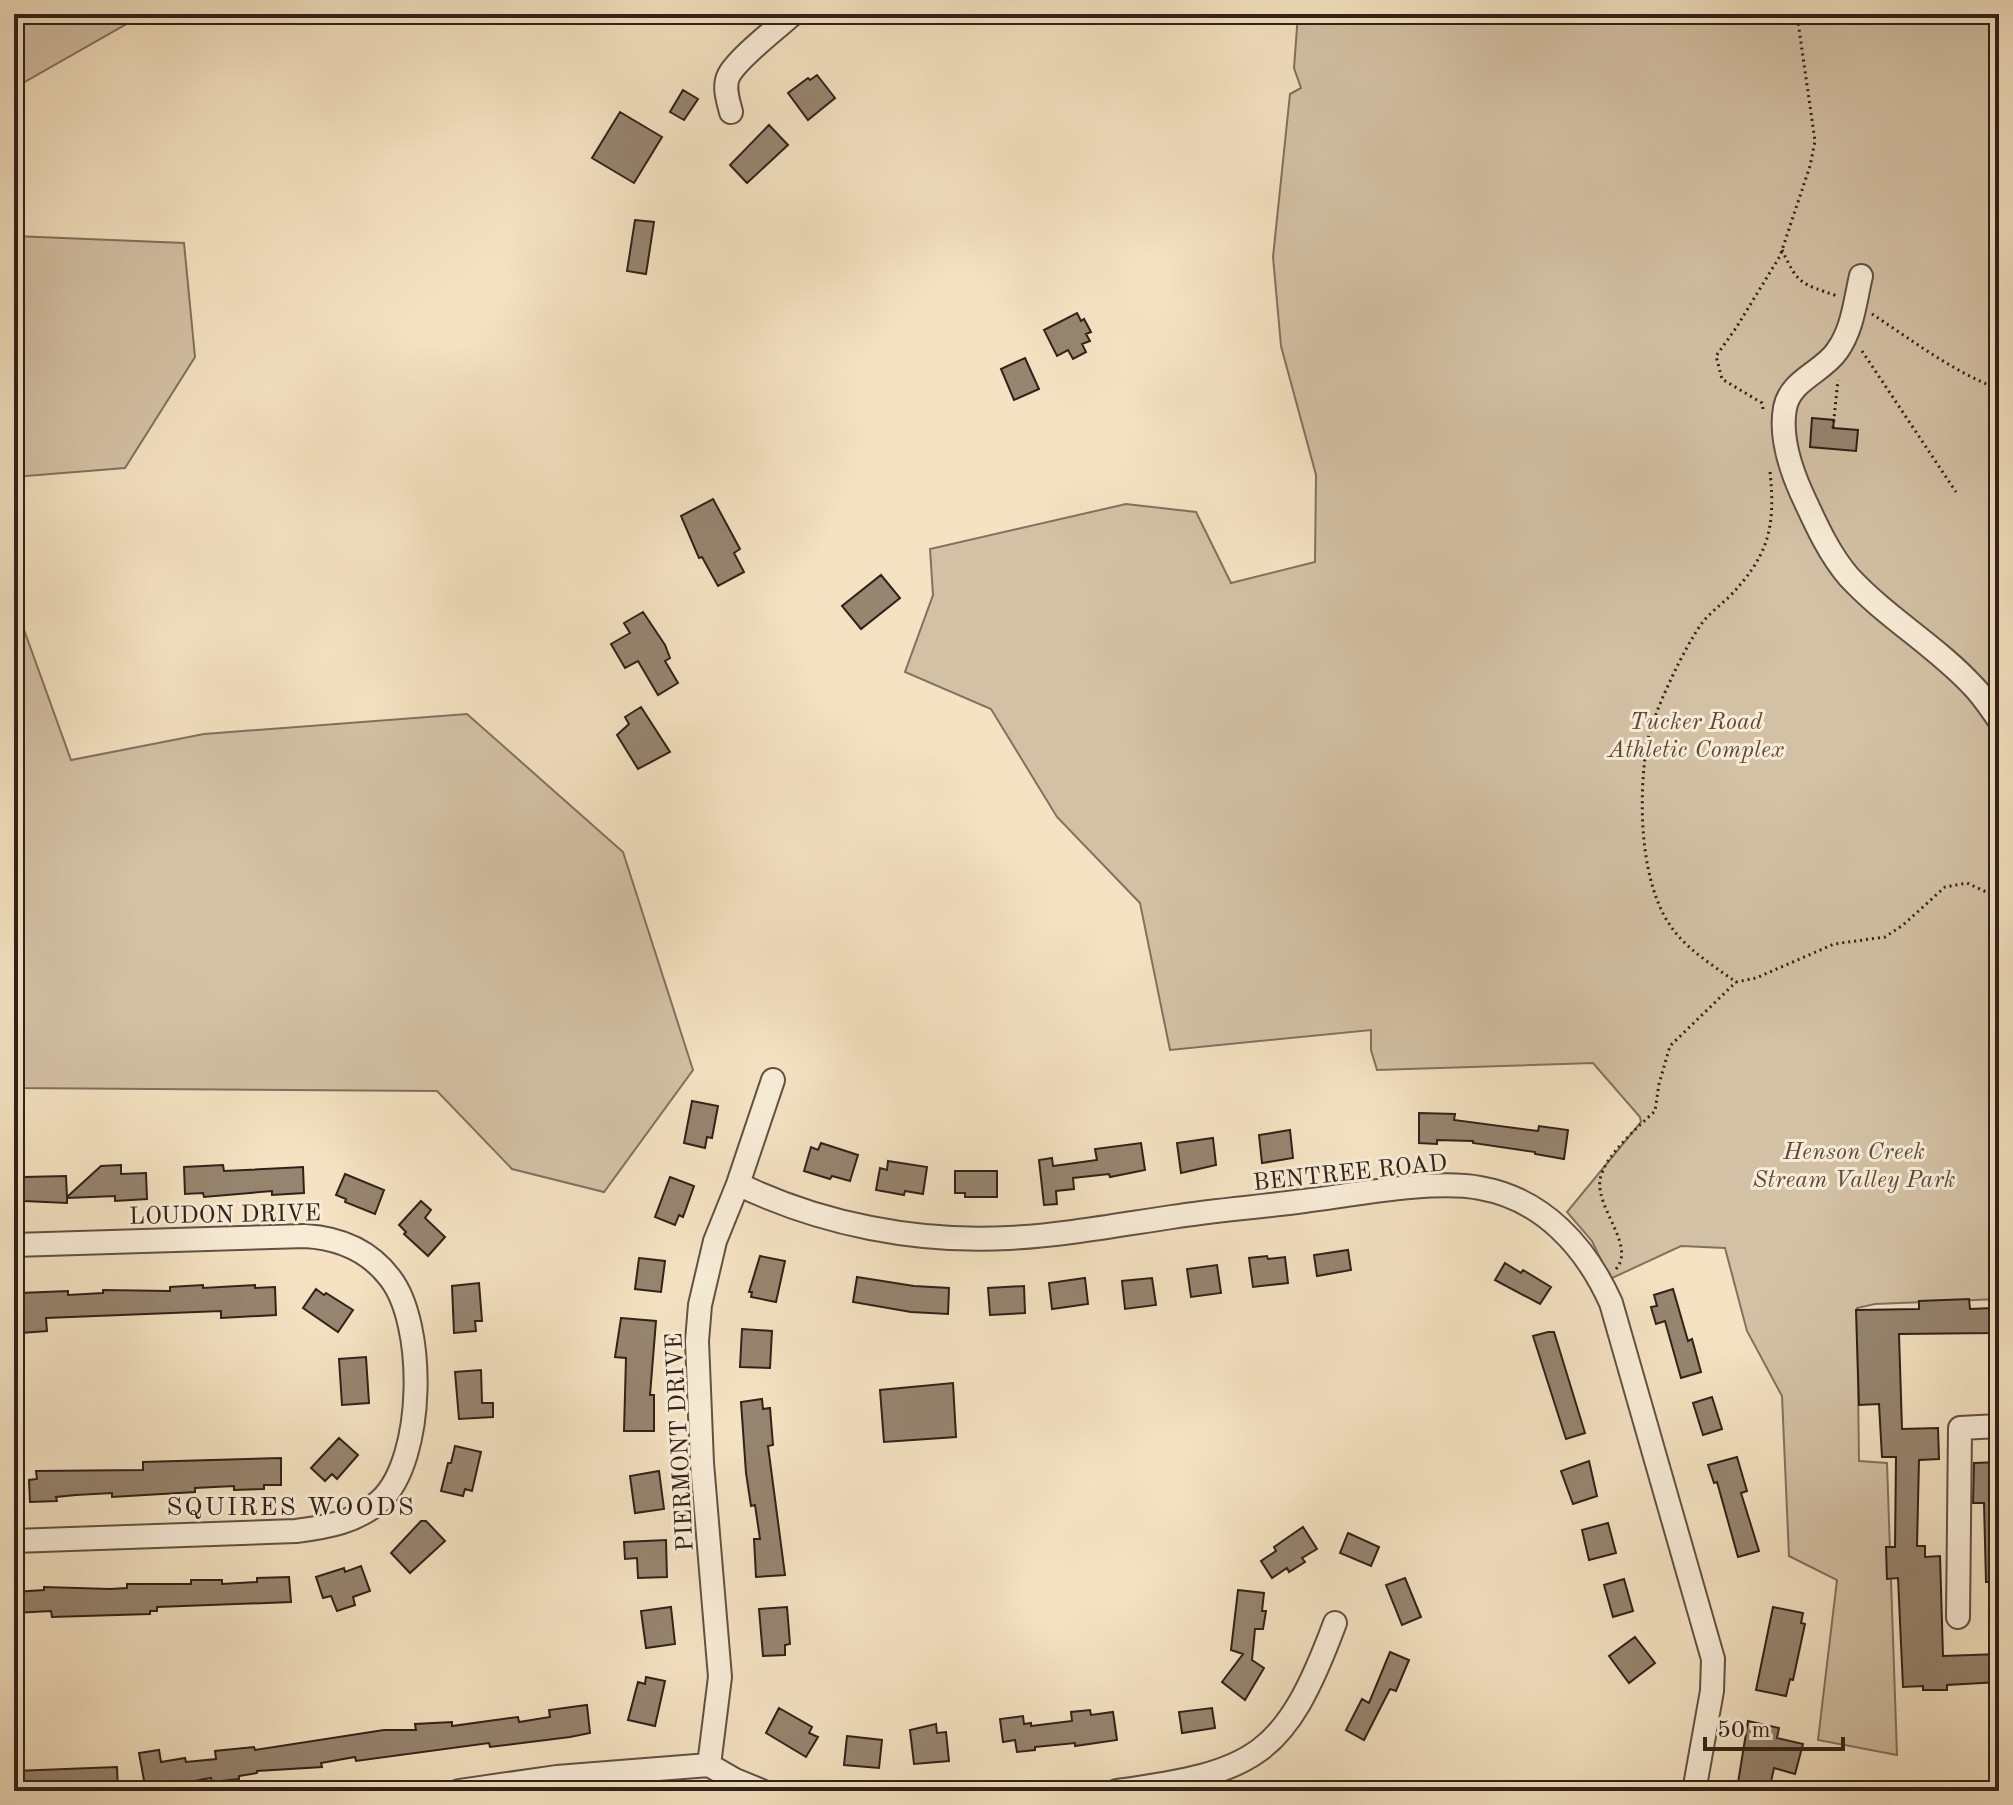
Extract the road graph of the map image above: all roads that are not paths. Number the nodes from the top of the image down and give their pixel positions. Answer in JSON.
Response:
{"nodes":[{"id":1,"x":793,"y":14,"type":"edge"},
{"id":2,"x":731,"y":112,"type":"dead end"},
{"id":3,"x":1861,"y":276,"type":"dead end"},
{"id":4,"x":1999,"y":720,"type":"edge"},
{"id":5,"x":773,"y":1080,"type":"dead end"},
{"id":6,"x":738,"y":1184,"type":"junction"},
{"id":7,"x":14,"y":1245,"type":"edge"},
{"id":8,"x":1999,"y":1426,"type":"edge"},
{"id":9,"x":14,"y":1541,"type":"edge"},
{"id":10,"x":1958,"y":1617,"type":"dead end"},
{"id":11,"x":1335,"y":1623,"type":"dead end"},
{"id":12,"x":709,"y":1765,"type":"junction"},
{"id":13,"x":1695,"y":1786,"type":"dead end"},
{"id":14,"x":459,"y":1791,"type":"edge"},
{"id":15,"x":762,"y":1791,"type":"edge"},
{"id":16,"x":1117,"y":1791,"type":"edge"}],
"edges":[{"from":1,"to":2,"type":"street"},
{"from":3,"to":4,"type":"street"},
{"from":5,"to":6,"type":"street","name":"PIERMONT DRIVE"},
{"from":6,"to":12,"type":"street","name":"PIERMONT DRIVE"},
{"from":6,"to":13,"type":"street","name":"BENTREE ROAD"},
{"from":7,"to":9,"type":"street","name":"LOUDON DRIVE"},
{"from":8,"to":10,"type":"street"},
{"from":11,"to":16,"type":"street"},
{"from":12,"to":14,"type":"street"},
{"from":12,"to":15,"type":"street"}]}
